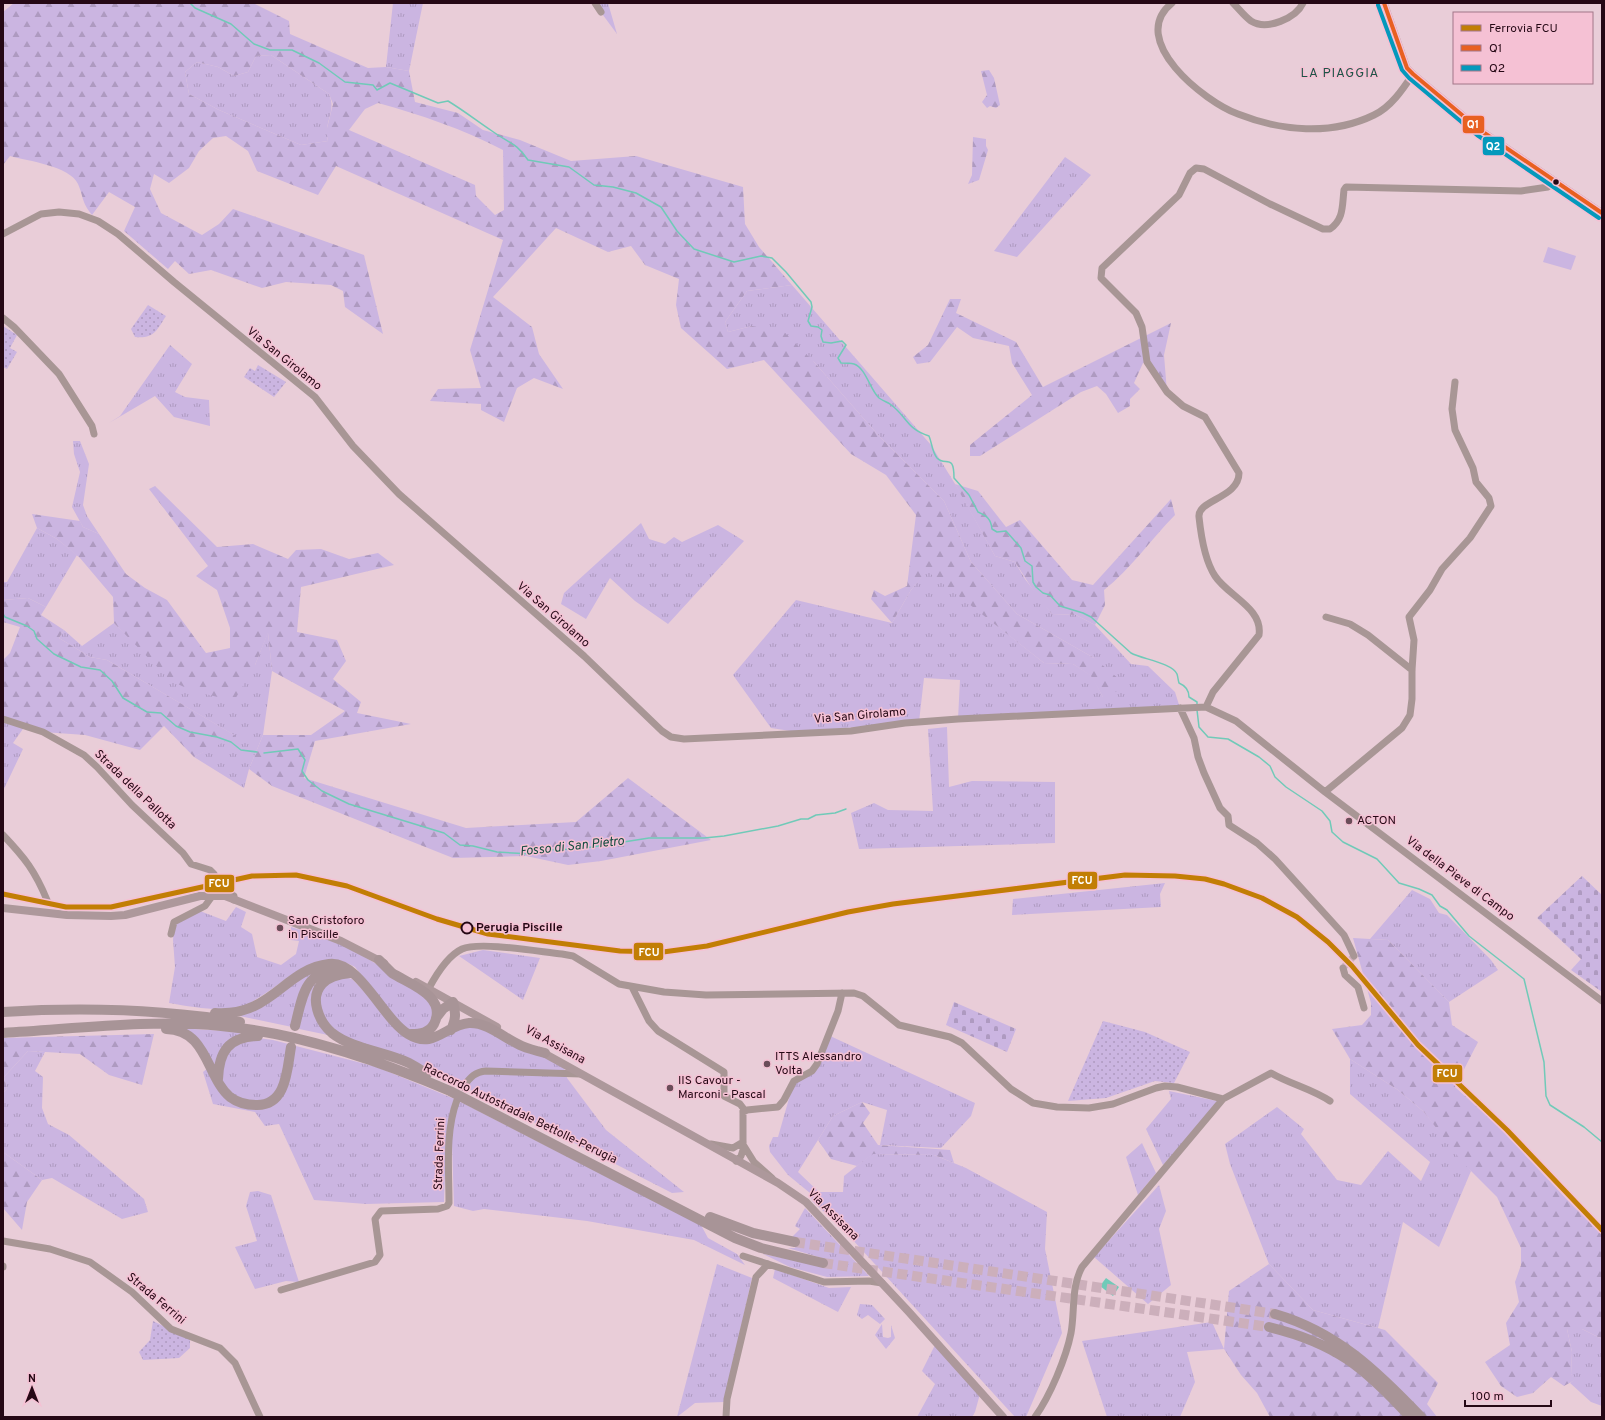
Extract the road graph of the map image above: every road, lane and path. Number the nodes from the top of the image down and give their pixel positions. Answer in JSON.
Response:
{"nodes":[{"id":1,"x":595,"y":3,"type":"edge"},
{"id":2,"x":1172,"y":3,"type":"edge"},
{"id":3,"x":1233,"y":3,"type":"edge"},
{"id":4,"x":1303,"y":3,"type":"edge"},
{"id":5,"x":1384,"y":3,"type":"edge"},
{"id":6,"x":601,"y":12,"type":"dead end"},
{"id":7,"x":1413,"y":74,"type":"junction"},
{"id":8,"x":1552,"y":179,"type":"junction"},
{"id":9,"x":1602,"y":213,"type":"edge"},
{"id":10,"x":3,"y":234,"type":"edge"},
{"id":11,"x":3,"y":318,"type":"edge"},
{"id":12,"x":1455,"y":382,"type":"dead end"},
{"id":13,"x":94,"y":434,"type":"dead end"},
{"id":14,"x":1326,"y":617,"type":"dead end"},
{"id":15,"x":1412,"y":670,"type":"junction"},
{"id":16,"x":1206,"y":707,"type":"junction"},
{"id":17,"x":1183,"y":708,"type":"junction"},
{"id":18,"x":3,"y":719,"type":"edge"},
{"id":19,"x":1326,"y":792,"type":"junction"},
{"id":20,"x":3,"y":835,"type":"edge"},
{"id":21,"x":213,"y":895,"type":"junction"},
{"id":22,"x":234,"y":900,"type":"junction"},
{"id":23,"x":46,"y":907,"type":"junction"},
{"id":24,"x":3,"y":908,"type":"edge"},
{"id":25,"x":171,"y":934,"type":"dead end"},
{"id":26,"x":1354,"y":956,"type":"dead end"},
{"id":27,"x":378,"y":960,"type":"junction"},
{"id":28,"x":1343,"y":968,"type":"dead end"},
{"id":29,"x":353,"y":975,"type":"junction"},
{"id":30,"x":632,"y":987,"type":"junction"},
{"id":31,"x":429,"y":988,"type":"junction"},
{"id":32,"x":842,"y":993,"type":"junction"},
{"id":33,"x":1602,"y":1001,"type":"edge"},
{"id":34,"x":453,"y":1002,"type":"junction"},
{"id":35,"x":1364,"y":1008,"type":"dead end"},
{"id":36,"x":123,"y":1009,"type":"junction"},
{"id":37,"x":3,"y":1012,"type":"edge"},
{"id":38,"x":436,"y":1018,"type":"junction"},
{"id":39,"x":295,"y":1026,"type":"dead end"},
{"id":40,"x":48,"y":1030,"type":"junction"},
{"id":41,"x":451,"y":1030,"type":"junction"},
{"id":42,"x":3,"y":1033,"type":"edge"},
{"id":43,"x":407,"y":1034,"type":"junction"},
{"id":44,"x":291,"y":1047,"type":"dead end"},
{"id":45,"x":340,"y":1050,"type":"junction"},
{"id":46,"x":545,"y":1053,"type":"junction"},
{"id":47,"x":427,"y":1074,"type":"junction"},
{"id":48,"x":583,"y":1074,"type":"junction"},
{"id":49,"x":218,"y":1079,"type":"junction"},
{"id":50,"x":463,"y":1087,"type":"dead end"},
{"id":51,"x":1223,"y":1099,"type":"junction"},
{"id":52,"x":457,"y":1100,"type":"dead end"},
{"id":53,"x":1330,"y":1101,"type":"dead end"},
{"id":54,"x":743,"y":1112,"type":"junction"},
{"id":55,"x":694,"y":1137,"type":"junction"},
{"id":56,"x":555,"y":1141,"type":"junction"},
{"id":57,"x":743,"y":1142,"type":"junction"},
{"id":58,"x":736,"y":1160,"type":"junction"},
{"id":59,"x":778,"y":1183,"type":"junction"},
{"id":60,"x":655,"y":1192,"type":"junction"},
{"id":61,"x":3,"y":1241,"type":"edge"},
{"id":62,"x":795,"y":1242,"type":"tunnel mouth"},
{"id":63,"x":743,"y":1256,"type":"dead end"},
{"id":64,"x":823,"y":1263,"type":"tunnel mouth"},
{"id":65,"x":768,"y":1264,"type":"junction"},
{"id":66,"x":882,"y":1283,"type":"junction"},
{"id":67,"x":280,"y":1290,"type":"dead end"},
{"id":68,"x":1275,"y":1314,"type":"tunnel mouth"},
{"id":69,"x":1269,"y":1327,"type":"tunnel mouth"},
{"id":70,"x":260,"y":1417,"type":"edge"},
{"id":71,"x":726,"y":1417,"type":"edge"},
{"id":72,"x":1003,"y":1417,"type":"edge"},
{"id":73,"x":1035,"y":1417,"type":"edge"},
{"id":74,"x":1410,"y":1417,"type":"edge"},
{"id":75,"x":1421,"y":1417,"type":"edge"}],
"edges":[{"from":1,"to":6,"type":"street"},
{"from":2,"to":7,"type":"street"},
{"from":3,"to":4,"type":"street"},
{"from":5,"to":7,"type":"street"},
{"from":7,"to":8,"type":"street"},
{"from":8,"to":9,"type":"street"},
{"from":8,"to":16,"type":"street"},
{"from":10,"to":17,"type":"street","name":"Via San Girolamo"},
{"from":11,"to":13,"type":"street"},
{"from":12,"to":15,"type":"street"},
{"from":14,"to":15,"type":"street"},
{"from":15,"to":19,"type":"street"},
{"from":16,"to":17,"type":"street","name":"Via San Girolamo"},
{"from":16,"to":19,"type":"street","name":"Via della Pieve di Campo"},
{"from":17,"to":26,"type":"street"},
{"from":18,"to":22,"type":"street","name":"Strada della Pallotta"},
{"from":19,"to":33,"type":"street","name":"Via della Pieve di Campo"},
{"from":20,"to":23,"type":"street"},
{"from":21,"to":22,"type":"main road","name":"Via Assisana"},
{"from":21,"to":23,"type":"main road","name":"Via Assisana"},
{"from":21,"to":25,"type":"street"},
{"from":22,"to":27,"type":"main road","name":"Via Assisana"},
{"from":23,"to":24,"type":"main road","name":"Via Assisana"},
{"from":27,"to":31,"type":"main road","name":"Via Assisana"},
{"from":27,"to":38,"type":"highway"},
{"from":28,"to":35,"type":"street"},
{"from":29,"to":36,"type":"highway"},
{"from":29,"to":39,"type":"highway"},
{"from":29,"to":43,"type":"highway"},
{"from":29,"to":47,"type":"highway"},
{"from":30,"to":31,"type":"street"},
{"from":30,"to":32,"type":"street"},
{"from":30,"to":54,"type":"street"},
{"from":31,"to":34,"type":"main road","name":"Via Assisana"},
{"from":32,"to":51,"type":"street"},
{"from":32,"to":54,"type":"street"},
{"from":34,"to":38,"type":"highway"},
{"from":34,"to":41,"type":"highway"},
{"from":34,"to":46,"type":"main road","name":"Via Assisana"},
{"from":36,"to":37,"type":"highway"},
{"from":36,"to":47,"type":"highway"},
{"from":38,"to":43,"type":"highway"},
{"from":40,"to":42,"type":"highway","name":"Raccordo Autostradale Bettolle-Perugia"},
{"from":40,"to":45,"type":"highway","name":"Raccordo Autostradale Bettolle-Perugia"},
{"from":40,"to":49,"type":"highway"},
{"from":41,"to":43,"type":"highway"},
{"from":41,"to":46,"type":"highway"},
{"from":44,"to":49,"type":"highway"},
{"from":45,"to":49,"type":"highway"},
{"from":45,"to":56,"type":"highway","name":"Raccordo Autostradale Bettolle-Perugia"},
{"from":46,"to":48,"type":"main road","name":"Via Assisana"},
{"from":47,"to":56,"type":"highway"},
{"from":48,"to":50,"type":"street"},
{"from":48,"to":55,"type":"main road","name":"Via Assisana"},
{"from":51,"to":53,"type":"street"},
{"from":51,"to":73,"type":"street"},
{"from":52,"to":67,"type":"street","name":"Strada Ferrini"},
{"from":54,"to":57,"type":"street"},
{"from":55,"to":57,"type":"street"},
{"from":55,"to":58,"type":"main road","name":"Via Assisana"},
{"from":56,"to":60,"type":"highway"},
{"from":57,"to":58,"type":"street"},
{"from":57,"to":59,"type":"street"},
{"from":58,"to":59,"type":"main road","name":"Via Assisana"},
{"from":59,"to":66,"type":"main road","name":"Via Assisana"},
{"from":60,"to":62,"type":"highway"},
{"from":60,"to":64,"type":"highway"},
{"from":61,"to":70,"type":"street","name":"Strada Ferrini"},
{"from":63,"to":65,"type":"street"},
{"from":65,"to":66,"type":"street"},
{"from":65,"to":71,"type":"street"},
{"from":66,"to":72,"type":"main road","name":"Via Assisana"},
{"from":68,"to":75,"type":"highway"},
{"from":69,"to":74,"type":"highway"}]}
